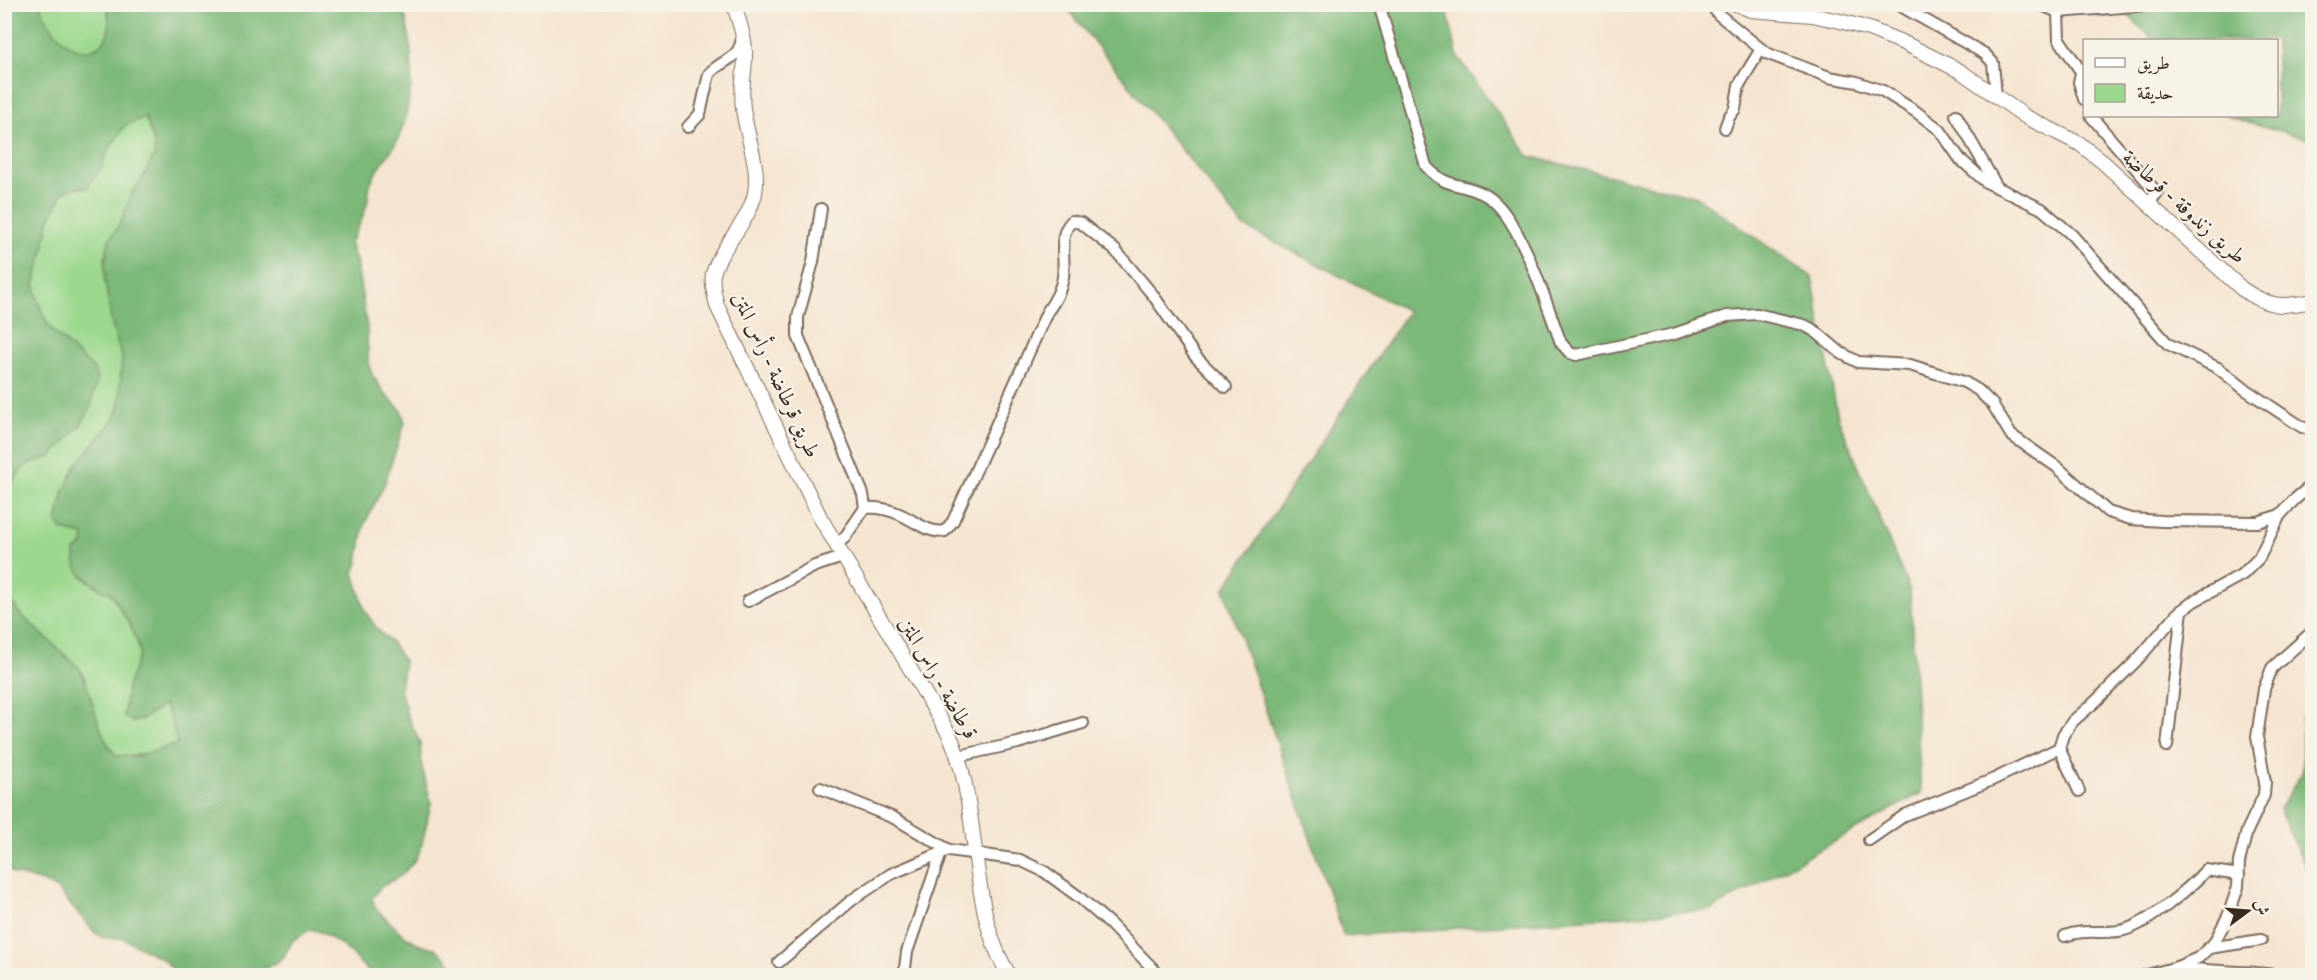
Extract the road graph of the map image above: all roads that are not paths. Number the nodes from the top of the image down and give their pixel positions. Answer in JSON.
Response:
{"nodes":[{"id":1,"x":734,"y":4,"type":"edge"},
{"id":2,"x":1379,"y":4,"type":"edge"},
{"id":3,"x":1712,"y":4,"type":"edge"},
{"id":4,"x":1736,"y":4,"type":"edge"},
{"id":5,"x":1897,"y":4,"type":"edge"},
{"id":6,"x":2039,"y":4,"type":"edge"},
{"id":7,"x":2159,"y":4,"type":"edge"},
{"id":8,"x":2058,"y":12,"type":"junction"},
{"id":9,"x":742,"y":30,"type":"junction"},
{"id":10,"x":1761,"y":49,"type":"junction"},
{"id":11,"x":2083,"y":74,"type":"edge"},
{"id":12,"x":2083,"y":93,"type":"edge"},
{"id":13,"x":1996,"y":96,"type":"junction"},
{"id":14,"x":1956,"y":115,"type":"dead end"},
{"id":15,"x":2092,"y":117,"type":"edge"},
{"id":16,"x":688,"y":127,"type":"dead end"},
{"id":17,"x":1725,"y":128,"type":"dead end"},
{"id":18,"x":1997,"y":188,"type":"junction"},
{"id":19,"x":2149,"y":203,"type":"junction"},
{"id":20,"x":821,"y":209,"type":"dead end"},
{"id":21,"x":2313,"y":301,"type":"edge"},
{"id":22,"x":1226,"y":387,"type":"dead end"},
{"id":23,"x":2313,"y":430,"type":"edge"},
{"id":24,"x":2313,"y":484,"type":"edge"},
{"id":25,"x":865,"y":508,"type":"junction"},
{"id":26,"x":2280,"y":515,"type":"junction"},
{"id":27,"x":821,"y":519,"type":"joint"},
{"id":28,"x":840,"y":552,"type":"junction"},
{"id":29,"x":748,"y":601,"type":"dead end"},
{"id":30,"x":2182,"y":610,"type":"junction"},
{"id":31,"x":2313,"y":632,"type":"edge"},
{"id":32,"x":1083,"y":723,"type":"dead end"},
{"id":33,"x":2167,"y":746,"type":"dead end"},
{"id":34,"x":2059,"y":748,"type":"junction"},
{"id":35,"x":959,"y":756,"type":"junction"},
{"id":36,"x":820,"y":788,"type":"dead end"},
{"id":37,"x":2079,"y":791,"type":"dead end"},
{"id":38,"x":1869,"y":840,"type":"dead end"},
{"id":39,"x":945,"y":852,"type":"junction"},
{"id":40,"x":976,"y":855,"type":"junction"},
{"id":41,"x":2239,"y":875,"type":"junction"},
{"id":42,"x":2065,"y":936,"type":"dead end"},
{"id":43,"x":2261,"y":940,"type":"dead end"},
{"id":44,"x":2209,"y":948,"type":"junction"},
{"id":45,"x":779,"y":962,"type":"dead end"},
{"id":46,"x":2177,"y":967,"type":"junction"},
{"id":47,"x":904,"y":975,"type":"edge"},
{"id":48,"x":1010,"y":975,"type":"edge"},
{"id":49,"x":1160,"y":975,"type":"edge"},
{"id":50,"x":2144,"y":975,"type":"edge"},
{"id":51,"x":2282,"y":975,"type":"edge"}],
"edges":[{"from":1,"to":9,"type":"main road","name":"طريق قرطاضة - رأس المتن"},
{"from":2,"to":26,"type":"street"},
{"from":3,"to":10,"type":"street"},
{"from":4,"to":13,"type":"main road","name":"طريق زندوقة - قرطاضة"},
{"from":5,"to":13,"type":"street"},
{"from":6,"to":8,"type":"street"},
{"from":7,"to":8,"type":"street"},
{"from":8,"to":11,"type":"street"},
{"from":9,"to":16,"type":"street"},
{"from":9,"to":27,"type":"main road","name":"طريق قرطاضة - رأس المتن"},
{"from":10,"to":17,"type":"street"},
{"from":10,"to":18,"type":"street"},
{"from":11,"to":12,"type":"street"},
{"from":13,"to":19,"type":"main road","name":"طريق زندوقة - قرطاضة"},
{"from":14,"to":18,"type":"street"},
{"from":15,"to":19,"type":"street"},
{"from":18,"to":23,"type":"street"},
{"from":19,"to":21,"type":"main road","name":"طريق زندوقة - قرطاضة"},
{"from":20,"to":25,"type":"street"},
{"from":22,"to":25,"type":"street"},
{"from":24,"to":26,"type":"street"},
{"from":25,"to":28,"type":"street"},
{"from":26,"to":30,"type":"street"},
{"from":27,"to":28,"type":"main road","name":"قرطاضة - راس المتن"},
{"from":28,"to":29,"type":"street"},
{"from":28,"to":35,"type":"main road","name":"قرطاضة - راس المتن"},
{"from":30,"to":33,"type":"street"},
{"from":30,"to":34,"type":"street"},
{"from":31,"to":41,"type":"street"},
{"from":32,"to":35,"type":"street"},
{"from":34,"to":37,"type":"street"},
{"from":34,"to":38,"type":"street"},
{"from":35,"to":40,"type":"main road","name":"قرطاضة - راس المتن"},
{"from":36,"to":39,"type":"street"},
{"from":39,"to":40,"type":"street"},
{"from":39,"to":45,"type":"street"},
{"from":39,"to":47,"type":"street"},
{"from":40,"to":48,"type":"main road","name":"قرطاضة - راس المتن"},
{"from":40,"to":49,"type":"street"},
{"from":41,"to":42,"type":"street"},
{"from":41,"to":44,"type":"street"},
{"from":43,"to":44,"type":"street"},
{"from":44,"to":46,"type":"street"},
{"from":46,"to":50,"type":"street"},
{"from":46,"to":51,"type":"street"}]}
